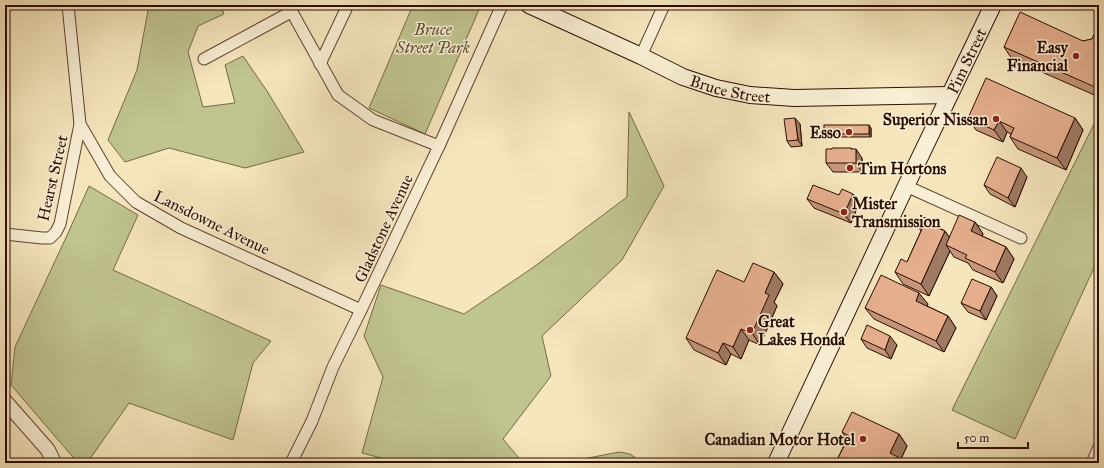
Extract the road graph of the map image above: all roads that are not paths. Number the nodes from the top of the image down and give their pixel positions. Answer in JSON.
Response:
{"nodes":[{"id":1,"x":68,"y":5,"type":"edge"},
{"id":2,"x":348,"y":5,"type":"edge"},
{"id":3,"x":502,"y":5,"type":"edge"},
{"id":4,"x":529,"y":5,"type":"edge"},
{"id":5,"x":664,"y":5,"type":"edge"},
{"id":6,"x":993,"y":5,"type":"edge"},
{"id":7,"x":289,"y":8,"type":"edge"},
{"id":8,"x":641,"y":56,"type":"junction"},
{"id":9,"x":204,"y":59,"type":"dead end"},
{"id":10,"x":320,"y":64,"type":"junction"},
{"id":11,"x":949,"y":95,"type":"junction"},
{"id":12,"x":80,"y":124,"type":"junction"},
{"id":13,"x":439,"y":146,"type":"junction"},
{"id":14,"x":906,"y":186,"type":"junction"},
{"id":15,"x":5,"y":234,"type":"edge"},
{"id":16,"x":1021,"y":238,"type":"dead end"},
{"id":17,"x":361,"y":310,"type":"junction"},
{"id":18,"x":5,"y":402,"type":"edge"},
{"id":19,"x":1099,"y":447,"type":"edge"},
{"id":20,"x":54,"y":463,"type":"edge"},
{"id":21,"x":291,"y":463,"type":"edge"},
{"id":22,"x":776,"y":463,"type":"edge"},
{"id":23,"x":1092,"y":463,"type":"edge"}],
"edges":[{"from":1,"to":12,"type":"street","name":"Lansdowne Avenue"},
{"from":2,"to":10,"type":"street"},
{"from":3,"to":13,"type":"street","name":"Gladstone Avenue"},
{"from":4,"to":8,"type":"main road","name":"Bruce Street"},
{"from":5,"to":8,"type":"street"},
{"from":6,"to":11,"type":"main road","name":"Pim Street"},
{"from":7,"to":9,"type":"street"},
{"from":7,"to":10,"type":"street"},
{"from":8,"to":11,"type":"main road","name":"Bruce Street"},
{"from":10,"to":13,"type":"street"},
{"from":11,"to":14,"type":"main road","name":"Pim Street"},
{"from":12,"to":15,"type":"street","name":"Hearst Street"},
{"from":12,"to":17,"type":"street","name":"Lansdowne Avenue"},
{"from":13,"to":17,"type":"street","name":"Gladstone Avenue"},
{"from":14,"to":16,"type":"street"},
{"from":14,"to":22,"type":"main road","name":"Pim Street"},
{"from":17,"to":21,"type":"street","name":"Gladstone Avenue"},
{"from":18,"to":20,"type":"street"},
{"from":19,"to":23,"type":"street"}]}
